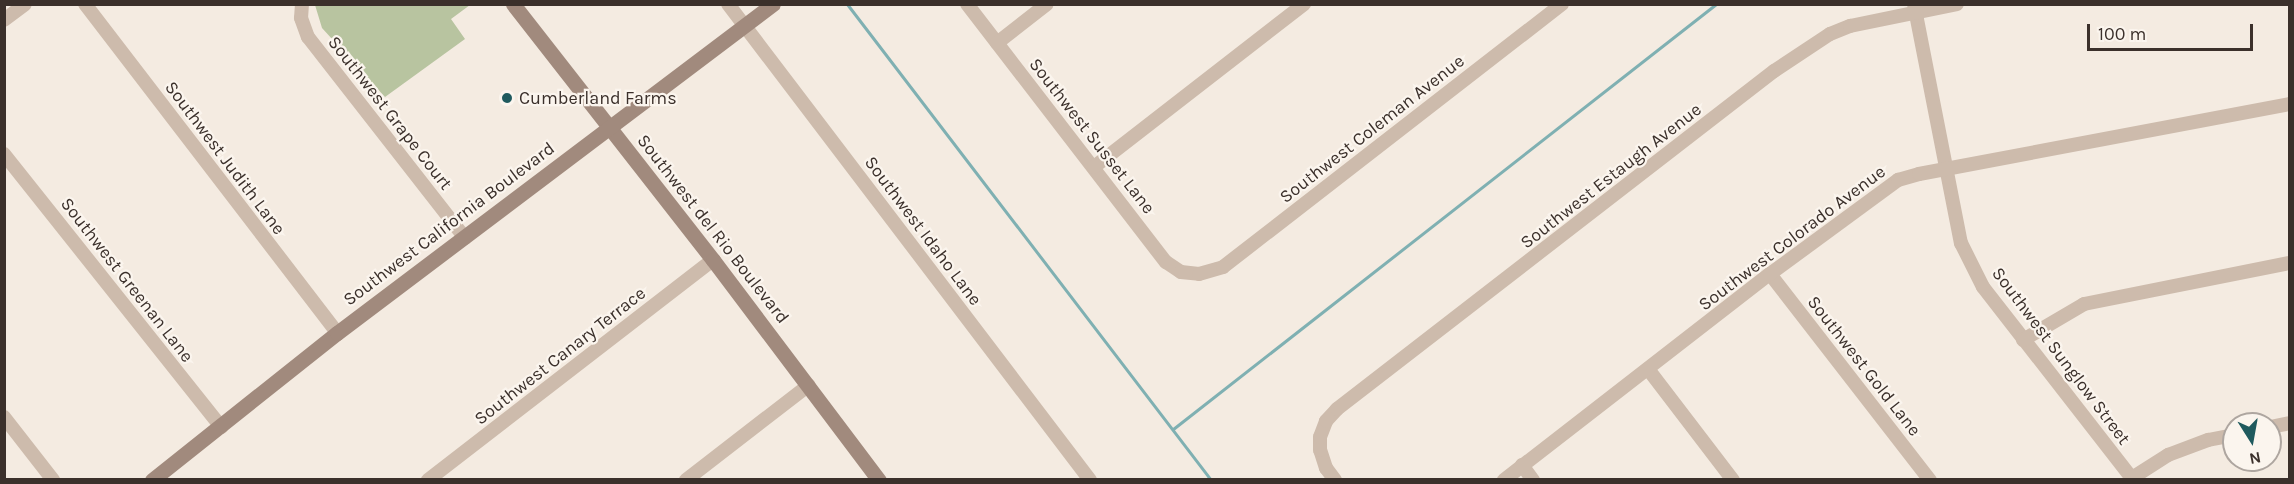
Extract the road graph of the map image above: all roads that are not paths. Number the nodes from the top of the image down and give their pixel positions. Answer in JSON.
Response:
{"nodes":[{"id":1,"x":25,"y":4,"type":"edge"},
{"id":2,"x":85,"y":4,"type":"edge"},
{"id":3,"x":302,"y":4,"type":"edge"},
{"id":4,"x":513,"y":4,"type":"edge"},
{"id":5,"x":728,"y":4,"type":"edge"},
{"id":6,"x":773,"y":4,"type":"edge"},
{"id":7,"x":967,"y":4,"type":"edge"},
{"id":8,"x":1047,"y":4,"type":"edge"},
{"id":9,"x":1304,"y":4,"type":"edge"},
{"id":10,"x":1562,"y":4,"type":"edge"},
{"id":11,"x":1957,"y":4,"type":"edge"},
{"id":12,"x":1915,"y":8,"type":"edge"},
{"id":13,"x":4,"y":20,"type":"edge"},
{"id":14,"x":744,"y":25,"type":"junction"},
{"id":15,"x":998,"y":43,"type":"junction"},
{"id":16,"x":2289,"y":104,"type":"edge"},
{"id":17,"x":610,"y":129,"type":"junction"},
{"id":18,"x":4,"y":154,"type":"edge"},
{"id":19,"x":1094,"y":167,"type":"junction"},
{"id":20,"x":1946,"y":168,"type":"junction"},
{"id":21,"x":465,"y":238,"type":"junction"},
{"id":22,"x":713,"y":260,"type":"junction"},
{"id":23,"x":2289,"y":263,"type":"edge"},
{"id":24,"x":1199,"y":274,"type":"joint"},
{"id":25,"x":1770,"y":274,"type":"junction"},
{"id":26,"x":337,"y":333,"type":"junction"},
{"id":27,"x":2023,"y":340,"type":"junction"},
{"id":28,"x":1648,"y":369,"type":"junction"},
{"id":29,"x":809,"y":385,"type":"junction"},
{"id":30,"x":4,"y":417,"type":"edge"},
{"id":31,"x":221,"y":427,"type":"junction"},
{"id":32,"x":2222,"y":437,"type":"edge"},
{"id":33,"x":1522,"y":465,"type":"junction"},
{"id":34,"x":2132,"y":479,"type":"edge"},
{"id":35,"x":53,"y":480,"type":"edge"},
{"id":36,"x":152,"y":480,"type":"edge"},
{"id":37,"x":428,"y":480,"type":"edge"},
{"id":38,"x":686,"y":480,"type":"edge"},
{"id":39,"x":879,"y":480,"type":"edge"},
{"id":40,"x":1090,"y":480,"type":"edge"},
{"id":41,"x":1335,"y":480,"type":"edge"},
{"id":42,"x":1504,"y":480,"type":"edge"},
{"id":43,"x":1533,"y":480,"type":"edge"},
{"id":44,"x":1733,"y":480,"type":"edge"},
{"id":45,"x":1930,"y":480,"type":"edge"}],
"edges":[{"from":1,"to":13,"type":"street"},
{"from":2,"to":26,"type":"street","name":"Southwest Judith Lane"},
{"from":3,"to":21,"type":"street","name":"Southwest Grape Court"},
{"from":4,"to":17,"type":"street","name":"Southwest del Rio Boulevard"},
{"from":5,"to":14,"type":"street","name":"Southwest Idaho Lane"},
{"from":6,"to":14,"type":"street","name":"Southwest California Boulevard"},
{"from":7,"to":15,"type":"street","name":"Southwest Susset Lane"},
{"from":8,"to":15,"type":"street"},
{"from":9,"to":19,"type":"street"},
{"from":10,"to":24,"type":"street","name":"Southwest Coleman Avenue"},
{"from":11,"to":12,"type":"street","name":"Southwest Estaugh Avenue"},
{"from":12,"to":20,"type":"street","name":"Southwest Sunglow Street"},
{"from":12,"to":41,"type":"street","name":"Southwest Estaugh Avenue"},
{"from":14,"to":17,"type":"street","name":"Southwest California Boulevard"},
{"from":14,"to":40,"type":"street","name":"Southwest Idaho Lane"},
{"from":15,"to":19,"type":"street","name":"Southwest Susset Lane"},
{"from":16,"to":20,"type":"street","name":"Southwest Colorado Avenue"},
{"from":17,"to":21,"type":"street","name":"Southwest California Boulevard"},
{"from":17,"to":22,"type":"street","name":"Southwest del Rio Boulevard"},
{"from":18,"to":31,"type":"street","name":"Southwest Greenan Lane"},
{"from":19,"to":24,"type":"street","name":"Southwest Susset Lane"},
{"from":20,"to":25,"type":"street","name":"Southwest Colorado Avenue"},
{"from":20,"to":27,"type":"street","name":"Southwest Sunglow Street"},
{"from":21,"to":26,"type":"street","name":"Southwest California Boulevard"},
{"from":22,"to":29,"type":"street","name":"Southwest del Rio Boulevard"},
{"from":22,"to":37,"type":"street","name":"Southwest Canary Terrace"},
{"from":23,"to":27,"type":"street"},
{"from":25,"to":28,"type":"street","name":"Southwest Colorado Avenue"},
{"from":25,"to":45,"type":"street","name":"Southwest Gold Lane"},
{"from":26,"to":31,"type":"street","name":"Southwest California Boulevard"},
{"from":27,"to":34,"type":"street","name":"Southwest Sunglow Street"},
{"from":28,"to":33,"type":"street","name":"Southwest Colorado Avenue"},
{"from":28,"to":44,"type":"street"},
{"from":29,"to":38,"type":"street"},
{"from":29,"to":39,"type":"street","name":"Southwest del Rio Boulevard"},
{"from":30,"to":35,"type":"street"},
{"from":31,"to":36,"type":"street","name":"Southwest California Boulevard"},
{"from":32,"to":34,"type":"street"},
{"from":33,"to":42,"type":"street","name":"Southwest Colorado Avenue"},
{"from":33,"to":43,"type":"street"}]}
